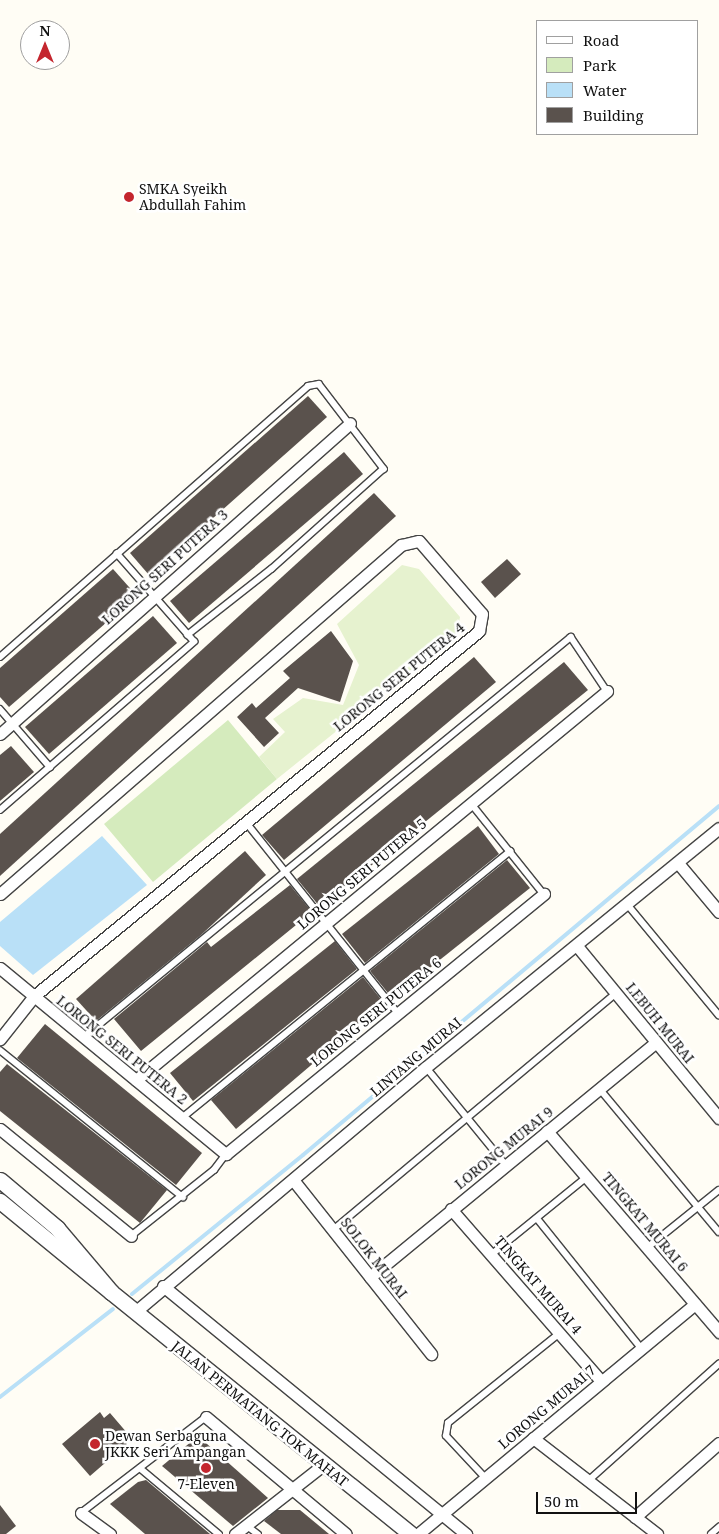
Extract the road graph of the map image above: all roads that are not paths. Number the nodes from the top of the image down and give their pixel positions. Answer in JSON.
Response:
{"nodes":[{"id":1,"x":350,"y":423,"type":"junction"},
{"id":2,"x":117,"y":554,"type":"junction"},
{"id":3,"x":155,"y":596,"type":"junction"},
{"id":4,"x":188,"y":635,"type":"junction"},
{"id":5,"x":0,"y":657,"type":"edge"},
{"id":6,"x":607,"y":691,"type":"joint"},
{"id":7,"x":0,"y":709,"type":"edge"},
{"id":8,"x":12,"y":723,"type":"junction"},
{"id":9,"x":0,"y":734,"type":"edge"},
{"id":10,"x":50,"y":767,"type":"junction"},
{"id":11,"x":471,"y":803,"type":"junction"},
{"id":12,"x":0,"y":810,"type":"edge"},
{"id":13,"x":246,"y":822,"type":"junction"},
{"id":14,"x":719,"y":828,"type":"edge"},
{"id":15,"x":510,"y":851,"type":"junction"},
{"id":16,"x":678,"y":863,"type":"junction"},
{"id":17,"x":284,"y":871,"type":"junction"},
{"id":18,"x":0,"y":894,"type":"edge"},
{"id":19,"x":544,"y":894,"type":"joint"},
{"id":20,"x":628,"y":904,"type":"junction"},
{"id":21,"x":719,"y":912,"type":"edge"},
{"id":22,"x":326,"y":923,"type":"junction"},
{"id":23,"x":578,"y":946,"type":"junction"},
{"id":24,"x":0,"y":968,"type":"edge"},
{"id":25,"x":364,"y":970,"type":"junction"},
{"id":26,"x":616,"y":993,"type":"junction"},
{"id":27,"x":34,"y":996,"type":"junction"},
{"id":28,"x":398,"y":1013,"type":"junction"},
{"id":29,"x":719,"y":1015,"type":"edge"},
{"id":30,"x":84,"y":1038,"type":"junction"},
{"id":31,"x":0,"y":1039,"type":"edge"},
{"id":32,"x":656,"y":1042,"type":"junction"},
{"id":33,"x":0,"y":1050,"type":"edge"},
{"id":34,"x":426,"y":1067,"type":"junction"},
{"id":35,"x":136,"y":1080,"type":"junction"},
{"id":36,"x":600,"y":1089,"type":"junction"},
{"id":37,"x":717,"y":1113,"type":"edge"},
{"id":38,"x":467,"y":1117,"type":"junction"},
{"id":39,"x":182,"y":1118,"type":"junction"},
{"id":40,"x":0,"y":1129,"type":"edge"},
{"id":41,"x":548,"y":1131,"type":"junction"},
{"id":42,"x":226,"y":1154,"type":"junction"},
{"id":43,"x":506,"y":1165,"type":"junction"},
{"id":44,"x":587,"y":1177,"type":"junction"},
{"id":45,"x":0,"y":1180,"type":"edge"},
{"id":46,"x":294,"y":1181,"type":"junction"},
{"id":47,"x":719,"y":1190,"type":"edge"},
{"id":48,"x":183,"y":1196,"type":"junction"},
{"id":49,"x":0,"y":1201,"type":"edge"},
{"id":50,"x":698,"y":1207,"type":"junction"},
{"id":51,"x":451,"y":1209,"type":"junction"},
{"id":52,"x":537,"y":1218,"type":"junction"},
{"id":53,"x":333,"y":1230,"type":"junction"},
{"id":54,"x":719,"y":1232,"type":"edge"},
{"id":55,"x":131,"y":1236,"type":"joint"},
{"id":56,"x":648,"y":1248,"type":"junction"},
{"id":57,"x":491,"y":1255,"type":"junction"},
{"id":58,"x":370,"y":1277,"type":"junction"},
{"id":59,"x":163,"y":1286,"type":"junction"},
{"id":60,"x":111,"y":1292,"type":"junction"},
{"id":61,"x":695,"y":1304,"type":"junction"},
{"id":62,"x":135,"y":1312,"type":"junction"},
{"id":63,"x":719,"y":1332,"type":"edge"},
{"id":64,"x":560,"y":1333,"type":"junction"},
{"id":65,"x":641,"y":1348,"type":"junction"},
{"id":66,"x":431,"y":1354,"type":"dead end"},
{"id":67,"x":719,"y":1364,"type":"edge"},
{"id":68,"x":601,"y":1381,"type":"junction"},
{"id":69,"x":206,"y":1417,"type":"joint"},
{"id":70,"x":533,"y":1438,"type":"junction"},
{"id":71,"x":719,"y":1443,"type":"edge"},
{"id":72,"x":322,"y":1465,"type":"junction"},
{"id":73,"x":140,"y":1468,"type":"junction"},
{"id":74,"x":485,"y":1478,"type":"junction"},
{"id":75,"x":588,"y":1481,"type":"junction"},
{"id":76,"x":290,"y":1490,"type":"junction"},
{"id":77,"x":81,"y":1513,"type":"joint"},
{"id":78,"x":441,"y":1515,"type":"junction"},
{"id":79,"x":635,"y":1517,"type":"junction"},
{"id":80,"x":246,"y":1525,"type":"junction"},
{"id":81,"x":719,"y":1527,"type":"edge"},
{"id":82,"x":110,"y":1534,"type":"edge"},
{"id":83,"x":219,"y":1534,"type":"edge"},
{"id":84,"x":234,"y":1534,"type":"edge"},
{"id":85,"x":258,"y":1534,"type":"edge"},
{"id":86,"x":346,"y":1534,"type":"edge"},
{"id":87,"x":411,"y":1534,"type":"edge"},
{"id":88,"x":418,"y":1534,"type":"edge"},
{"id":89,"x":466,"y":1534,"type":"edge"},
{"id":90,"x":657,"y":1534,"type":"edge"},
{"id":91,"x":711,"y":1534,"type":"edge"}],
"edges":[{"from":1,"to":2,"type":"lane"},
{"from":1,"to":3,"type":"street","name":"LORONG SERI PUTERA 3"},
{"from":1,"to":4,"type":"lane"},
{"from":2,"to":3,"type":"lane"},
{"from":2,"to":5,"type":"lane"},
{"from":3,"to":4,"type":"lane"},
{"from":3,"to":8,"type":"street","name":"LORONG SERI PUTERA 3"},
{"from":4,"to":10,"type":"lane"},
{"from":6,"to":11,"type":"street","name":"LORONG SERI PUTERA 5"},
{"from":6,"to":17,"type":"lane"},
{"from":7,"to":8,"type":"lane"},
{"from":8,"to":9,"type":"street","name":"LORONG SERI PUTERA 3"},
{"from":8,"to":10,"type":"lane"},
{"from":10,"to":12,"type":"lane"},
{"from":11,"to":15,"type":"lane"},
{"from":11,"to":22,"type":"street","name":"LORONG SERI PUTERA 5"},
{"from":13,"to":17,"type":"lane"},
{"from":13,"to":18,"type":"street","name":"LORONG SERI PUTERA 4"},
{"from":13,"to":27,"type":"street","name":"LORONG SERI PUTERA 4"},
{"from":14,"to":16,"type":"street","name":"LINTANG MURAI"},
{"from":15,"to":19,"type":"lane"},
{"from":15,"to":25,"type":"lane"},
{"from":16,"to":20,"type":"street","name":"LINTANG MURAI"},
{"from":16,"to":21,"type":"street"},
{"from":17,"to":22,"type":"lane"},
{"from":17,"to":30,"type":"lane"},
{"from":19,"to":28,"type":"street","name":"LORONG SERI PUTERA 6"},
{"from":20,"to":23,"type":"street","name":"LINTANG MURAI"},
{"from":20,"to":29,"type":"lane"},
{"from":22,"to":25,"type":"lane"},
{"from":22,"to":35,"type":"street","name":"LORONG SERI PUTERA 5"},
{"from":23,"to":26,"type":"street","name":"LEBUH MURAI"},
{"from":23,"to":34,"type":"street","name":"LINTANG MURAI"},
{"from":24,"to":27,"type":"street","name":"LORONG SERI PUTERA 2"},
{"from":25,"to":28,"type":"lane"},
{"from":25,"to":39,"type":"lane"},
{"from":26,"to":32,"type":"street","name":"LEBUH MURAI"},
{"from":26,"to":38,"type":"lane"},
{"from":27,"to":30,"type":"street","name":"LORONG SERI PUTERA 2"},
{"from":27,"to":31,"type":"street","name":"LORONG SERI PUTERA 4"},
{"from":28,"to":42,"type":"street","name":"LORONG SERI PUTERA 6"},
{"from":30,"to":35,"type":"street","name":"LORONG SERI PUTERA 2"},
{"from":32,"to":36,"type":"street","name":"LORONG MURAI 9"},
{"from":32,"to":37,"type":"street","name":"LEBUH MURAI"},
{"from":33,"to":48,"type":"lane"},
{"from":34,"to":38,"type":"lane"},
{"from":34,"to":46,"type":"street","name":"LINTANG MURAI"},
{"from":35,"to":39,"type":"street","name":"LORONG SERI PUTERA 2"},
{"from":36,"to":41,"type":"street","name":"LORONG MURAI 9"},
{"from":36,"to":50,"type":"lane"},
{"from":38,"to":43,"type":"lane"},
{"from":38,"to":53,"type":"lane"},
{"from":39,"to":42,"type":"street","name":"LORONG SERI PUTERA 2"},
{"from":40,"to":55,"type":"street"},
{"from":41,"to":43,"type":"street","name":"LORONG MURAI 9"},
{"from":41,"to":44,"type":"street","name":"TINGKAT MURAI 6"},
{"from":42,"to":48,"type":"lane"},
{"from":43,"to":51,"type":"street","name":"LORONG MURAI 9"},
{"from":44,"to":52,"type":"lane"},
{"from":44,"to":56,"type":"street","name":"TINGKAT MURAI 6"},
{"from":45,"to":60,"type":"street","name":"JALAN PERMATANG TOK MAHAT"},
{"from":46,"to":53,"type":"street","name":"SOLOK MURAI"},
{"from":46,"to":59,"type":"street","name":"LINTANG MURAI"},
{"from":47,"to":50,"type":"lane"},
{"from":48,"to":55,"type":"lane"},
{"from":49,"to":60,"type":"street","name":"JALAN PERMATANG TOK MAHAT"},
{"from":50,"to":54,"type":"lane"},
{"from":50,"to":56,"type":"lane"},
{"from":51,"to":57,"type":"street","name":"TINGKAT MURAI 4"},
{"from":51,"to":58,"type":"street","name":"LORONG MURAI 9"},
{"from":52,"to":57,"type":"lane"},
{"from":52,"to":65,"type":"lane"},
{"from":53,"to":58,"type":"street","name":"SOLOK MURAI"},
{"from":56,"to":61,"type":"street","name":"TINGKAT MURAI 6"},
{"from":57,"to":64,"type":"street","name":"TINGKAT MURAI 4"},
{"from":58,"to":66,"type":"street","name":"SOLOK MURAI"},
{"from":59,"to":62,"type":"street","name":"LINTANG MURAI"},
{"from":59,"to":78,"type":"street"},
{"from":60,"to":62,"type":"street","name":"JALAN PERMATANG TOK MAHAT"},
{"from":61,"to":63,"type":"street","name":"TINGKAT MURAI 6"},
{"from":61,"to":65,"type":"street","name":"LORONG MURAI 7"},
{"from":62,"to":72,"type":"street","name":"JALAN PERMATANG TOK MAHAT"},
{"from":64,"to":68,"type":"street","name":"TINGKAT MURAI 4"},
{"from":64,"to":74,"type":"lane"},
{"from":65,"to":68,"type":"street","name":"LORONG MURAI 7"},
{"from":67,"to":75,"type":"lane"},
{"from":68,"to":70,"type":"street","name":"LORONG MURAI 7"},
{"from":69,"to":73,"type":"lane"},
{"from":69,"to":76,"type":"street"},
{"from":70,"to":74,"type":"street","name":"LORONG MURAI 7"},
{"from":70,"to":75,"type":"street"},
{"from":71,"to":79,"type":"street"},
{"from":72,"to":76,"type":"street"},
{"from":72,"to":87,"type":"street","name":"JALAN PERMATANG TOK MAHAT"},
{"from":73,"to":77,"type":"lane"},
{"from":73,"to":83,"type":"lane"},
{"from":74,"to":78,"type":"street","name":"LORONG MURAI 7"},
{"from":75,"to":79,"type":"street"},
{"from":76,"to":80,"type":"street"},
{"from":76,"to":86,"type":"street"},
{"from":77,"to":82,"type":"street"},
{"from":78,"to":88,"type":"street","name":"LORONG MURAI 7"},
{"from":78,"to":89,"type":"street"},
{"from":79,"to":90,"type":"street"},
{"from":80,"to":84,"type":"street"},
{"from":80,"to":85,"type":"lane"},
{"from":81,"to":91,"type":"lane"}]}
